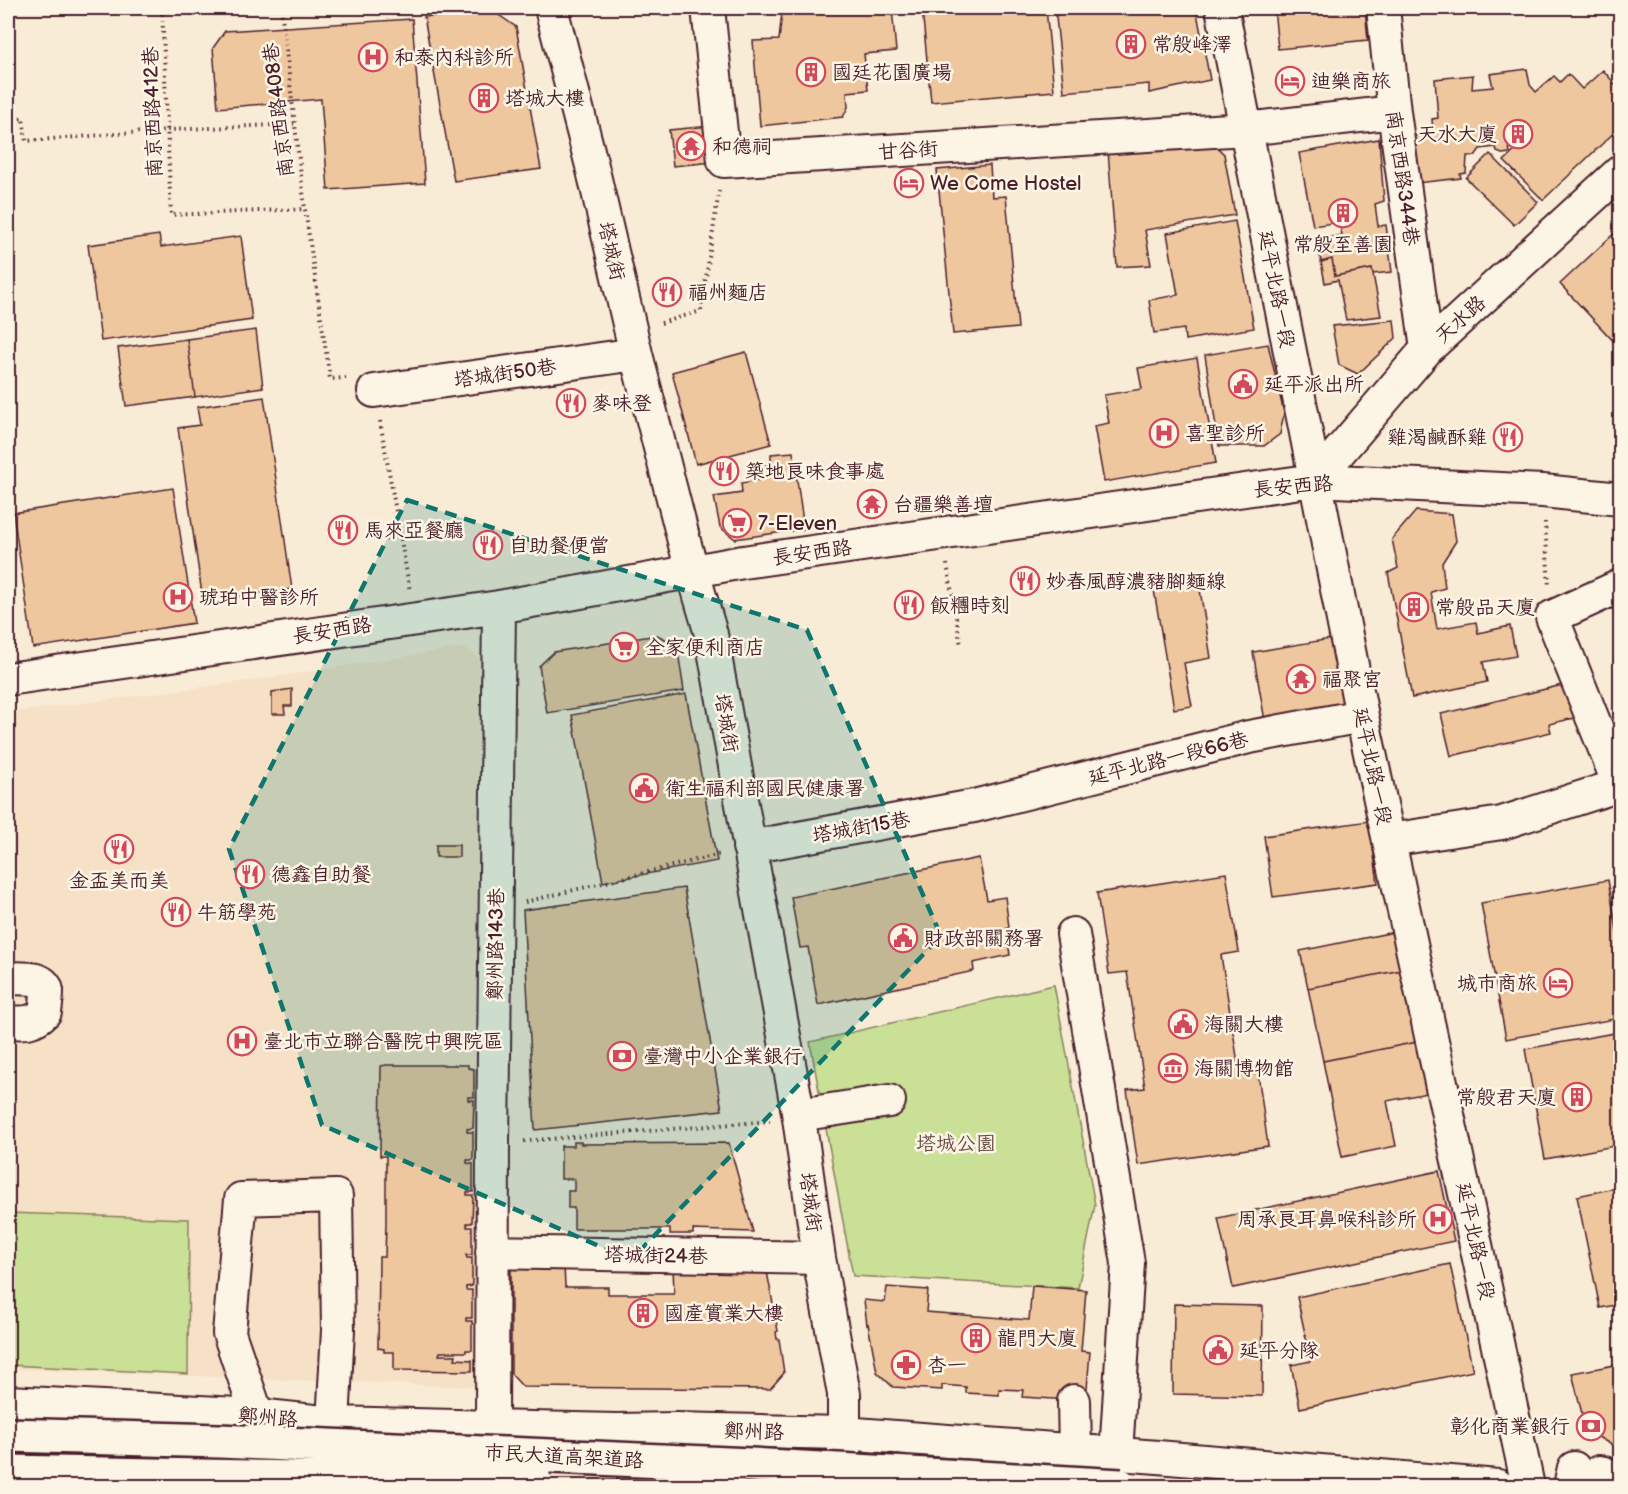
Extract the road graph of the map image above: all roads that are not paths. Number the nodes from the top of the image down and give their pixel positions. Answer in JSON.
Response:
{"nodes":[{"id":1,"x":551,"y":8,"type":"edge"},
{"id":2,"x":708,"y":8,"type":"edge"},
{"id":3,"x":1222,"y":8,"type":"edge"},
{"id":4,"x":1383,"y":8,"type":"edge"},
{"id":5,"x":1394,"y":112,"type":"junction"},
{"id":6,"x":1246,"y":129,"type":"junction"},
{"id":7,"x":1620,"y":172,"type":"edge"},
{"id":8,"x":634,"y":343,"type":"junction"},
{"id":9,"x":1427,"y":349,"type":"junction"},
{"id":10,"x":374,"y":391,"type":"road end"},
{"id":11,"x":1315,"y":480,"type":"junction"},
{"id":12,"x":1620,"y":499,"type":"edge"},
{"id":13,"x":693,"y":571,"type":"junction"},
{"id":14,"x":1620,"y":586,"type":"edge"},
{"id":15,"x":499,"y":607,"type":"junction"},
{"id":16,"x":8,"y":679,"type":"edge"},
{"id":17,"x":1362,"y":716,"type":"junction"},
{"id":18,"x":1620,"y":786,"type":"edge"},
{"id":19,"x":974,"y":806,"type":"joint"},
{"id":20,"x":1389,"y":840,"type":"junction"},
{"id":21,"x":748,"y":847,"type":"junction"},
{"id":22,"x":1073,"y":934,"type":"dead end"},
{"id":23,"x":8,"y":978,"type":"edge"},
{"id":24,"x":8,"y":1022,"type":"edge"},
{"id":25,"x":889,"y":1101,"type":"dead end"},
{"id":26,"x":799,"y":1118,"type":"junction"},
{"id":27,"x":492,"y":1252,"type":"junction"},
{"id":28,"x":819,"y":1258,"type":"junction"},
{"id":29,"x":1074,"y":1401,"type":"dead end"},
{"id":30,"x":8,"y":1402,"type":"edge"},
{"id":31,"x":103,"y":1406,"type":"junction"},
{"id":32,"x":257,"y":1415,"type":"junction"},
{"id":33,"x":930,"y":1419,"type":"dead end"},
{"id":34,"x":333,"y":1423,"type":"junction"},
{"id":35,"x":492,"y":1426,"type":"junction"},
{"id":36,"x":676,"y":1429,"type":"junction"},
{"id":37,"x":616,"y":1430,"type":"junction"},
{"id":38,"x":843,"y":1433,"type":"junction"},
{"id":39,"x":8,"y":1435,"type":"edge"},
{"id":40,"x":1116,"y":1454,"type":"junction"},
{"id":41,"x":1064,"y":1457,"type":"junction"},
{"id":42,"x":1158,"y":1457,"type":"junction"},
{"id":43,"x":751,"y":1465,"type":"junction"},
{"id":44,"x":8,"y":1472,"type":"edge"},
{"id":45,"x":447,"y":1482,"type":"dead end"},
{"id":46,"x":124,"y":1486,"type":"edge"},
{"id":47,"x":532,"y":1486,"type":"edge"},
{"id":48,"x":633,"y":1486,"type":"edge"},
{"id":49,"x":844,"y":1486,"type":"edge"},
{"id":50,"x":1121,"y":1486,"type":"edge"},
{"id":51,"x":1214,"y":1486,"type":"edge"},
{"id":52,"x":1498,"y":1486,"type":"edge"},
{"id":53,"x":1528,"y":1486,"type":"edge"}],
"edges":[{"from":1,"to":8,"type":"street","name":"塔城街"},
{"from":2,"to":6,"type":"street","name":"甘谷街"},
{"from":3,"to":6,"type":"street","name":"延平北路一段"},
{"from":4,"to":5,"type":"street","name":"南京西路344巷"},
{"from":5,"to":6,"type":"street","name":"甘谷街"},
{"from":5,"to":9,"type":"street","name":"南京西路344巷"},
{"from":6,"to":11,"type":"street","name":"延平北路一段"},
{"from":7,"to":9,"type":"street","name":"天水路"},
{"from":8,"to":10,"type":"street","name":"塔城街50巷"},
{"from":8,"to":13,"type":"street","name":"塔城街"},
{"from":9,"to":11,"type":"street","name":"天水路"},
{"from":11,"to":12,"type":"street","name":"長安西路"},
{"from":11,"to":13,"type":"street","name":"長安西路"},
{"from":11,"to":17,"type":"street","name":"延平北路一段"},
{"from":13,"to":15,"type":"street","name":"長安西路"},
{"from":13,"to":21,"type":"street","name":"塔城街"},
{"from":14,"to":18,"type":"street"},
{"from":15,"to":16,"type":"street","name":"長安西路"},
{"from":15,"to":27,"type":"street","name":"鄭州路143巷"},
{"from":17,"to":19,"type":"street","name":"延平北路一段66巷"},
{"from":17,"to":20,"type":"street","name":"延平北路一段"},
{"from":18,"to":20,"type":"street"},
{"from":19,"to":21,"type":"street","name":"塔城街15巷"},
{"from":20,"to":53,"type":"street","name":"延平北路一段"},
{"from":21,"to":26,"type":"street","name":"塔城街"},
{"from":22,"to":40,"type":"street"},
{"from":23,"to":24,"type":"street"},
{"from":25,"to":26,"type":"street"},
{"from":26,"to":28,"type":"street","name":"塔城街"},
{"from":27,"to":28,"type":"street","name":"塔城街24巷"},
{"from":27,"to":35,"type":"street","name":"鄭州路143巷"},
{"from":28,"to":38,"type":"street","name":"塔城街"},
{"from":29,"to":41,"type":"street"},
{"from":30,"to":31,"type":"street","name":"鄭州路"},
{"from":31,"to":32,"type":"street","name":"鄭州路"},
{"from":31,"to":46,"type":"street"},
{"from":32,"to":34,"type":"street","name":"鄭州路"},
{"from":32,"to":34,"type":"street"},
{"from":33,"to":41,"type":"street"},
{"from":34,"to":35,"type":"street","name":"鄭州路"},
{"from":35,"to":37,"type":"street","name":"鄭州路"},
{"from":36,"to":37,"type":"street","name":"鄭州路"},
{"from":36,"to":38,"type":"street","name":"鄭州路"},
{"from":36,"to":48,"type":"street"},
{"from":37,"to":47,"type":"street"},
{"from":38,"to":41,"type":"street","name":"鄭州路"},
{"from":38,"to":49,"type":"street","name":"塔城街"},
{"from":39,"to":43,"type":"highway","name":"市民大道高架道路","bridge":true},
{"from":40,"to":41,"type":"street","name":"鄭州路"},
{"from":40,"to":42,"type":"street","name":"鄭州路"},
{"from":42,"to":51,"type":"street"},
{"from":42,"to":52,"type":"street","name":"鄭州路"},
{"from":43,"to":44,"type":"highway","bridge":true},
{"from":43,"to":50,"type":"highway","name":"市民大道高架道路","bridge":true},
{"from":45,"to":47,"type":"street"}]}
